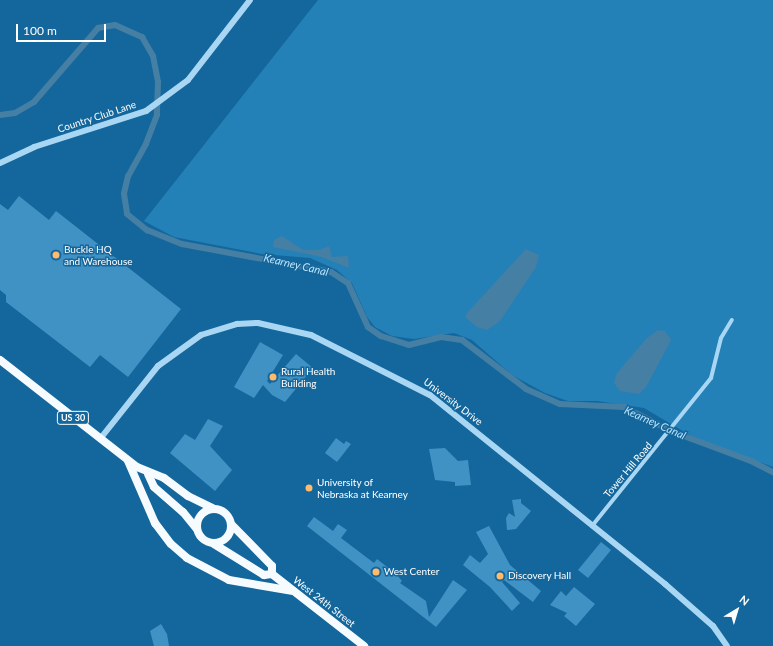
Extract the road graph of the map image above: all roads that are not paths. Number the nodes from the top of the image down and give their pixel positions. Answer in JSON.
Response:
{"nodes":[{"id":1,"x":250,"y":0,"type":"edge"},
{"id":2,"x":0,"y":163,"type":"edge"},
{"id":3,"x":732,"y":320,"type":"dead end"},
{"id":4,"x":0,"y":360,"type":"edge"},
{"id":5,"x":100,"y":439,"type":"junction"},
{"id":6,"x":128,"y":460,"type":"junction"},
{"id":7,"x":148,"y":474,"type":"junction"},
{"id":8,"x":213,"y":508,"type":"junction"},
{"id":9,"x":232,"y":525,"type":"junction"},
{"id":10,"x":592,"y":526,"type":"junction"},
{"id":11,"x":197,"y":529,"type":"junction"},
{"id":12,"x":214,"y":544,"type":"junction"},
{"id":13,"x":272,"y":574,"type":"junction"},
{"id":14,"x":293,"y":591,"type":"junction"},
{"id":15,"x":725,"y":645,"type":"edge"},
{"id":16,"x":364,"y":646,"type":"edge"}],
"edges":[{"from":1,"to":2,"type":"street","name":"Country Club Lane"},
{"from":3,"to":10,"type":"street","name":"Tower Hill Road"},
{"from":4,"to":5,"type":"main road","number":"US 30"},
{"from":5,"to":6,"type":"main road","number":"US 30"},
{"from":5,"to":10,"type":"street","name":"University Drive"},
{"from":6,"to":7,"type":"main road","number":"US 30"},
{"from":6,"to":14,"type":"main road"},
{"from":7,"to":8,"type":"main road","number":"US 30"},
{"from":7,"to":11,"type":"main road","number":"US 30"},
{"from":8,"to":9,"type":"main road","number":"US 30"},
{"from":8,"to":11,"type":"main road"},
{"from":9,"to":12,"type":"main road"},
{"from":9,"to":13,"type":"main road","name":"West 24th Street","number":"US 30"},
{"from":10,"to":15,"type":"street","name":"University Drive"},
{"from":11,"to":12,"type":"main road","number":"US 30"},
{"from":12,"to":13,"type":"main road","name":"West 24th Street","number":"US 30"},
{"from":13,"to":14,"type":"main road","name":"West 24th Street","number":"US 30"},
{"from":14,"to":16,"type":"main road","name":"West 24th Street","number":"US 30"}]}
